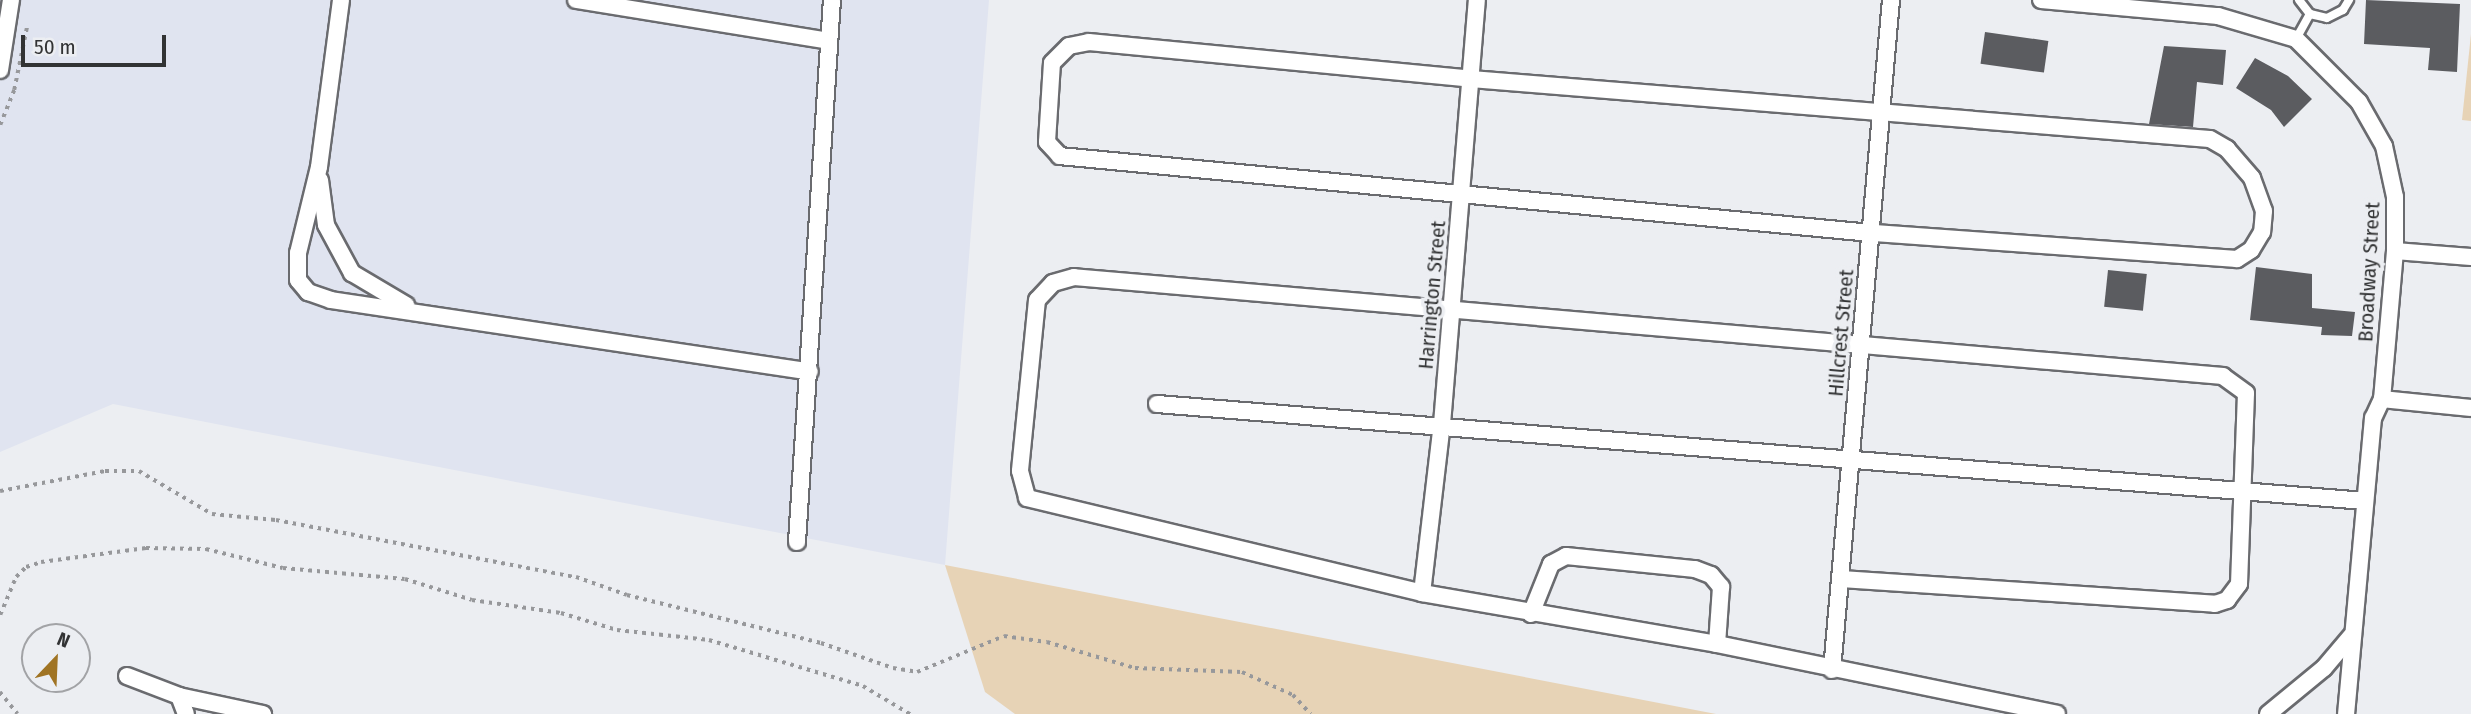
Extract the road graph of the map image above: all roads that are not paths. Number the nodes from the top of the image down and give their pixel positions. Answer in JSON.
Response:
{"nodes":[{"id":1,"x":11,"y":0,"type":"edge"},
{"id":2,"x":341,"y":0,"type":"edge"},
{"id":3,"x":576,"y":0,"type":"edge"},
{"id":4,"x":832,"y":0,"type":"edge"},
{"id":5,"x":1478,"y":0,"type":"edge"},
{"id":6,"x":1891,"y":0,"type":"edge"},
{"id":7,"x":2041,"y":0,"type":"edge"},
{"id":8,"x":2300,"y":0,"type":"edge"},
{"id":9,"x":2349,"y":0,"type":"edge"},
{"id":10,"x":2219,"y":8,"type":"edge"},
{"id":11,"x":2310,"y":14,"type":"junction"},
{"id":12,"x":2296,"y":39,"type":"junction"},
{"id":13,"x":829,"y":41,"type":"junction"},
{"id":14,"x":0,"y":70,"type":"edge"},
{"id":15,"x":1471,"y":79,"type":"junction"},
{"id":16,"x":1882,"y":114,"type":"junction"},
{"id":17,"x":318,"y":167,"type":"junction"},
{"id":18,"x":1462,"y":194,"type":"junction"},
{"id":19,"x":1871,"y":233,"type":"junction"},
{"id":20,"x":2395,"y":251,"type":"junction"},
{"id":21,"x":2471,"y":257,"type":"edge"},
{"id":22,"x":1452,"y":312,"type":"junction"},
{"id":23,"x":429,"y":314,"type":"junction"},
{"id":24,"x":1861,"y":347,"type":"junction"},
{"id":25,"x":810,"y":372,"type":"junction"},
{"id":26,"x":2382,"y":399,"type":"junction"},
{"id":27,"x":1157,"y":404,"type":"dead end"},
{"id":28,"x":2471,"y":407,"type":"edge"},
{"id":29,"x":1442,"y":424,"type":"junction"},
{"id":30,"x":1852,"y":458,"type":"junction"},
{"id":31,"x":2244,"y":493,"type":"junction"},
{"id":32,"x":2365,"y":501,"type":"junction"},
{"id":33,"x":797,"y":542,"type":"dead end"},
{"id":34,"x":1841,"y":579,"type":"junction"},
{"id":35,"x":1422,"y":593,"type":"junction"},
{"id":36,"x":1531,"y":614,"type":"junction"},
{"id":37,"x":2351,"y":636,"type":"junction"},
{"id":38,"x":1717,"y":644,"type":"junction"},
{"id":39,"x":1832,"y":670,"type":"junction"},
{"id":40,"x":127,"y":676,"type":"dead end"},
{"id":41,"x":179,"y":696,"type":"junction"},
{"id":42,"x":186,"y":714,"type":"edge"},
{"id":43,"x":263,"y":714,"type":"edge"},
{"id":44,"x":2057,"y":714,"type":"edge"},
{"id":45,"x":2268,"y":714,"type":"edge"},
{"id":46,"x":2346,"y":714,"type":"edge"}],
"edges":[{"from":1,"to":14,"type":"street"},
{"from":2,"to":17,"type":"street"},
{"from":3,"to":13,"type":"street"},
{"from":4,"to":13,"type":"street"},
{"from":5,"to":15,"type":"street","name":"Harrington Street"},
{"from":6,"to":16,"type":"street","name":"Hillcrest Street"},
{"from":7,"to":10,"type":"street","name":"Broadway Street"},
{"from":8,"to":11,"type":"lane"},
{"from":9,"to":11,"type":"lane"},
{"from":10,"to":12,"type":"street","name":"Broadway Street"},
{"from":11,"to":12,"type":"lane"},
{"from":12,"to":20,"type":"street","name":"Broadway Street"},
{"from":13,"to":25,"type":"street"},
{"from":15,"to":16,"type":"street"},
{"from":15,"to":18,"type":"street","name":"Harrington Street"},
{"from":15,"to":18,"type":"street"},
{"from":16,"to":19,"type":"street","name":"Hillcrest Street"},
{"from":16,"to":19,"type":"street"},
{"from":17,"to":23,"type":"street"},
{"from":17,"to":23,"type":"street"},
{"from":18,"to":19,"type":"street"},
{"from":18,"to":22,"type":"street","name":"Harrington Street"},
{"from":19,"to":24,"type":"street","name":"Hillcrest Street"},
{"from":20,"to":21,"type":"street"},
{"from":20,"to":26,"type":"street","name":"Broadway Street"},
{"from":22,"to":24,"type":"street"},
{"from":22,"to":29,"type":"street","name":"Harrington Street"},
{"from":22,"to":35,"type":"street"},
{"from":23,"to":25,"type":"street"},
{"from":24,"to":30,"type":"street","name":"Hillcrest Street"},
{"from":24,"to":31,"type":"street"},
{"from":25,"to":33,"type":"street"},
{"from":26,"to":28,"type":"street"},
{"from":26,"to":32,"type":"street","name":"Broadway Street"},
{"from":27,"to":29,"type":"street"},
{"from":29,"to":30,"type":"street"},
{"from":29,"to":35,"type":"street","name":"Harrington Street"},
{"from":30,"to":31,"type":"street"},
{"from":30,"to":34,"type":"street","name":"Hillcrest Street"},
{"from":31,"to":32,"type":"street"},
{"from":31,"to":34,"type":"street"},
{"from":32,"to":37,"type":"street","name":"Broadway Street"},
{"from":34,"to":39,"type":"street","name":"Hillcrest Street"},
{"from":35,"to":36,"type":"street"},
{"from":36,"to":38,"type":"street"},
{"from":36,"to":38,"type":"street"},
{"from":37,"to":45,"type":"street"},
{"from":37,"to":46,"type":"street","name":"Broadway Street"},
{"from":38,"to":39,"type":"street"},
{"from":39,"to":44,"type":"street"},
{"from":40,"to":41,"type":"street"},
{"from":41,"to":42,"type":"street"},
{"from":41,"to":43,"type":"street"}]}
